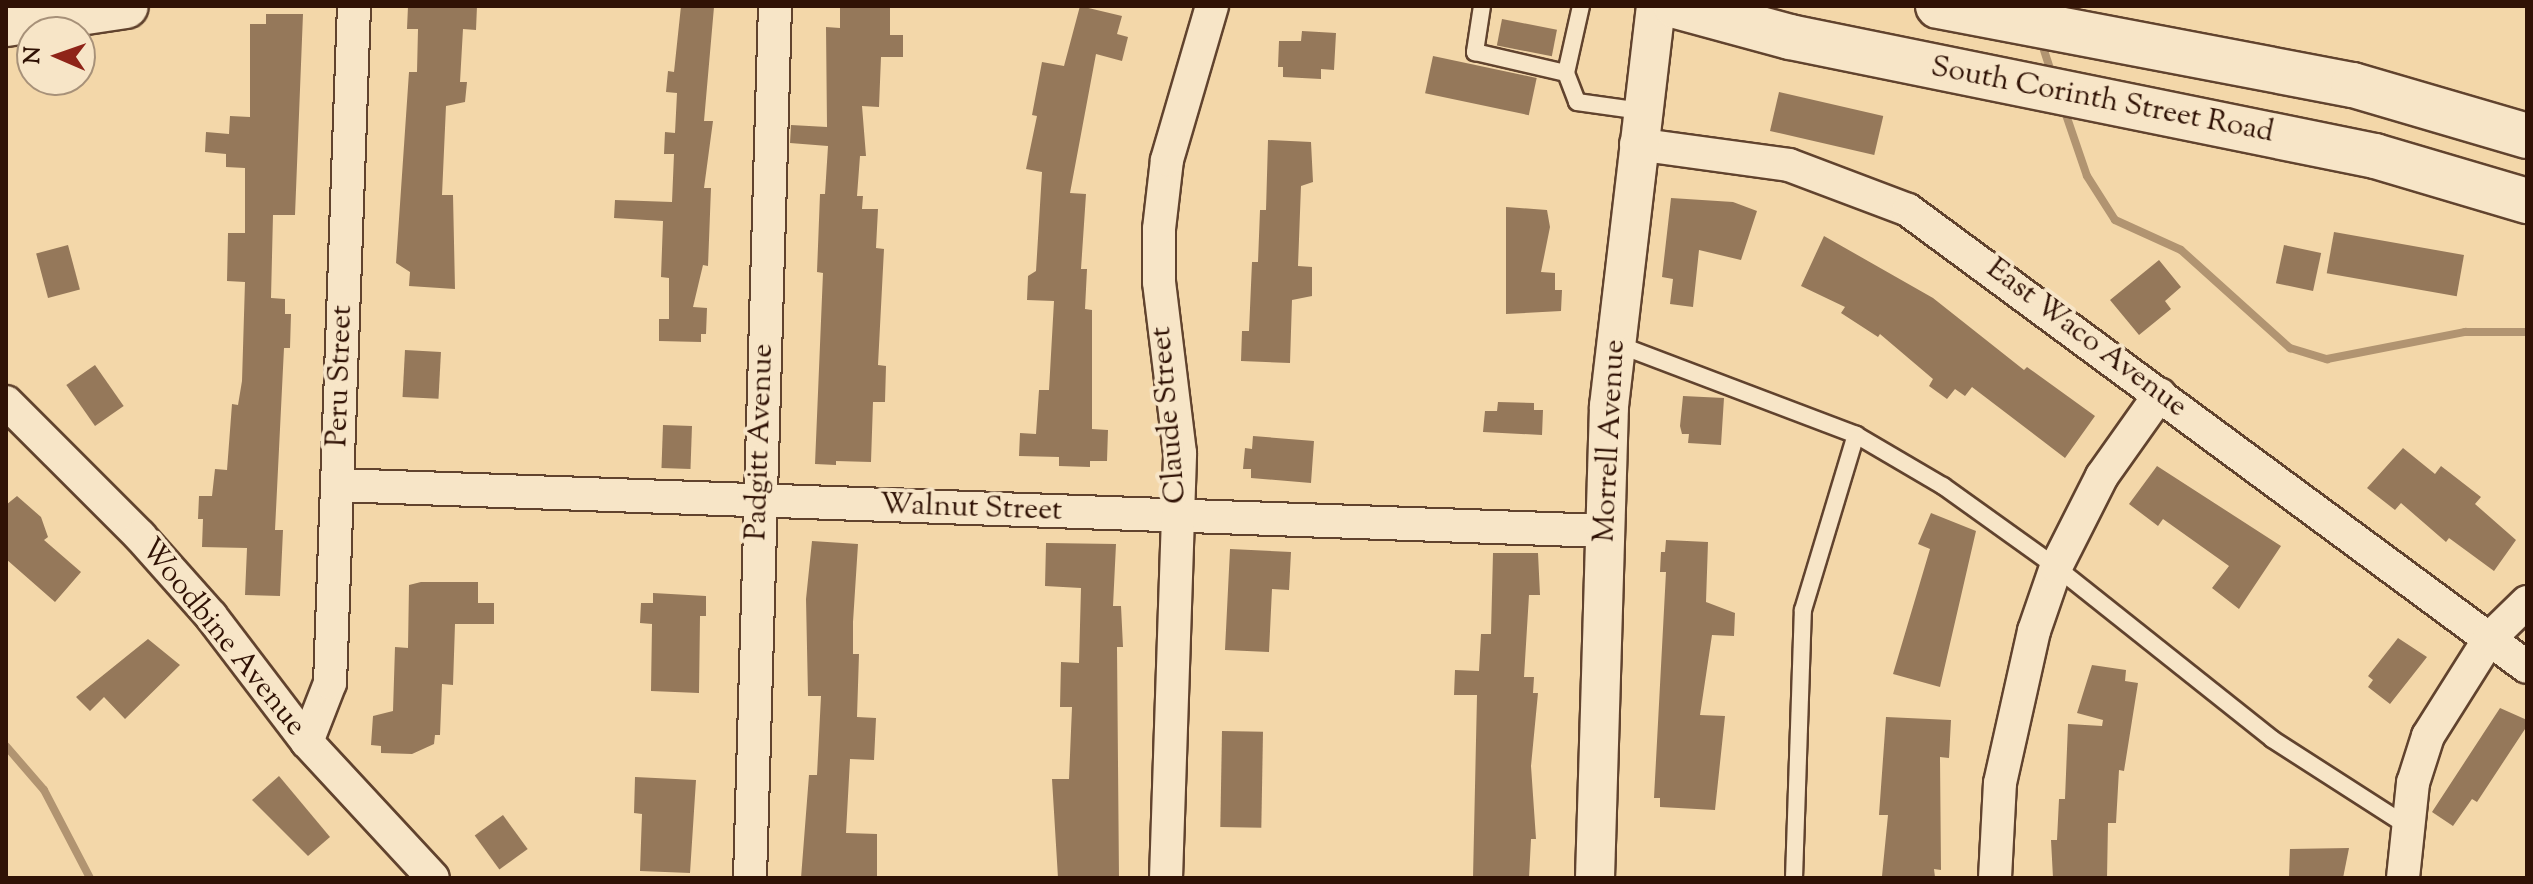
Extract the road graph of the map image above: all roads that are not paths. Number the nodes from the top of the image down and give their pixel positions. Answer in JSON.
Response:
{"nodes":[{"id":1,"x":126,"y":6,"type":"edge"},
{"id":2,"x":354,"y":6,"type":"edge"},
{"id":3,"x":775,"y":6,"type":"edge"},
{"id":4,"x":1212,"y":6,"type":"edge"},
{"id":5,"x":1482,"y":6,"type":"edge"},
{"id":6,"x":1581,"y":6,"type":"edge"},
{"id":7,"x":1656,"y":6,"type":"edge"},
{"id":8,"x":1676,"y":6,"type":"edge"},
{"id":9,"x":1951,"y":9,"type":"edge"},
{"id":10,"x":6,"y":24,"type":"edge"},
{"id":11,"x":2237,"y":60,"type":"junction"},
{"id":12,"x":1566,"y":73,"type":"junction"},
{"id":13,"x":2222,"y":125,"type":"junction"},
{"id":14,"x":1639,"y":127,"type":"junction"},
{"id":15,"x":2527,"y":136,"type":"edge"},
{"id":16,"x":2527,"y":201,"type":"edge"},
{"id":17,"x":1615,"y":344,"type":"junction"},
{"id":18,"x":2160,"y":394,"type":"junction"},
{"id":19,"x":6,"y":402,"type":"edge"},
{"id":20,"x":1856,"y":435,"type":"junction"},
{"id":21,"x":337,"y":485,"type":"junction"},
{"id":22,"x":759,"y":500,"type":"junction"},
{"id":23,"x":1179,"y":517,"type":"junction"},
{"id":24,"x":1605,"y":531,"type":"junction"},
{"id":25,"x":2056,"y":567,"type":"junction"},
{"id":26,"x":2527,"y":602,"type":"edge"},
{"id":27,"x":2489,"y":639,"type":"junction"},
{"id":28,"x":2527,"y":667,"type":"edge"},
{"id":29,"x":307,"y":742,"type":"junction"},
{"id":30,"x":2406,"y":825,"type":"junction"},
{"id":31,"x":433,"y":878,"type":"edge"},
{"id":32,"x":750,"y":878,"type":"edge"},
{"id":33,"x":1166,"y":878,"type":"edge"},
{"id":34,"x":1595,"y":878,"type":"edge"},
{"id":35,"x":1794,"y":878,"type":"edge"},
{"id":36,"x":1995,"y":878,"type":"edge"},
{"id":37,"x":2403,"y":878,"type":"edge"}],
"edges":[{"from":1,"to":10,"type":"main road"},
{"from":2,"to":21,"type":"street","name":"Peru Street"},
{"from":3,"to":22,"type":"street","name":"Padgitt Avenue"},
{"from":4,"to":23,"type":"street","name":"Claude Street"},
{"from":5,"to":12,"type":"lane"},
{"from":6,"to":12,"type":"lane"},
{"from":7,"to":14,"type":"street","name":"Morrell Avenue"},
{"from":8,"to":13,"type":"main road","name":"South Corinth Street Road"},
{"from":9,"to":11,"type":"main road","name":"South Corinth Street Road"},
{"from":11,"to":13,"type":"main road"},
{"from":11,"to":15,"type":"main road","name":"South Corinth Street Road"},
{"from":12,"to":14,"type":"lane"},
{"from":13,"to":16,"type":"main road","name":"South Corinth Street Road"},
{"from":14,"to":17,"type":"street","name":"Morrell Avenue"},
{"from":14,"to":18,"type":"street","name":"East Waco Avenue"},
{"from":17,"to":20,"type":"lane"},
{"from":17,"to":24,"type":"street","name":"Morrell Avenue"},
{"from":18,"to":25,"type":"street"},
{"from":18,"to":27,"type":"street","name":"East Waco Avenue"},
{"from":19,"to":29,"type":"street","name":"Woodbine Avenue"},
{"from":20,"to":25,"type":"lane"},
{"from":20,"to":35,"type":"lane"},
{"from":21,"to":22,"type":"street","name":"Walnut Street"},
{"from":21,"to":29,"type":"street","name":"Peru Street"},
{"from":22,"to":23,"type":"street","name":"Walnut Street"},
{"from":22,"to":32,"type":"street","name":"Padgitt Avenue"},
{"from":23,"to":24,"type":"street","name":"Walnut Street"},
{"from":23,"to":33,"type":"street","name":"Claude Street"},
{"from":24,"to":34,"type":"street","name":"Morrell Avenue"},
{"from":25,"to":30,"type":"lane"},
{"from":25,"to":36,"type":"street"},
{"from":26,"to":27,"type":"street"},
{"from":27,"to":28,"type":"street","name":"East Waco Avenue"},
{"from":27,"to":30,"type":"street"},
{"from":29,"to":31,"type":"street","name":"Woodbine Avenue"},
{"from":30,"to":37,"type":"street"}]}
